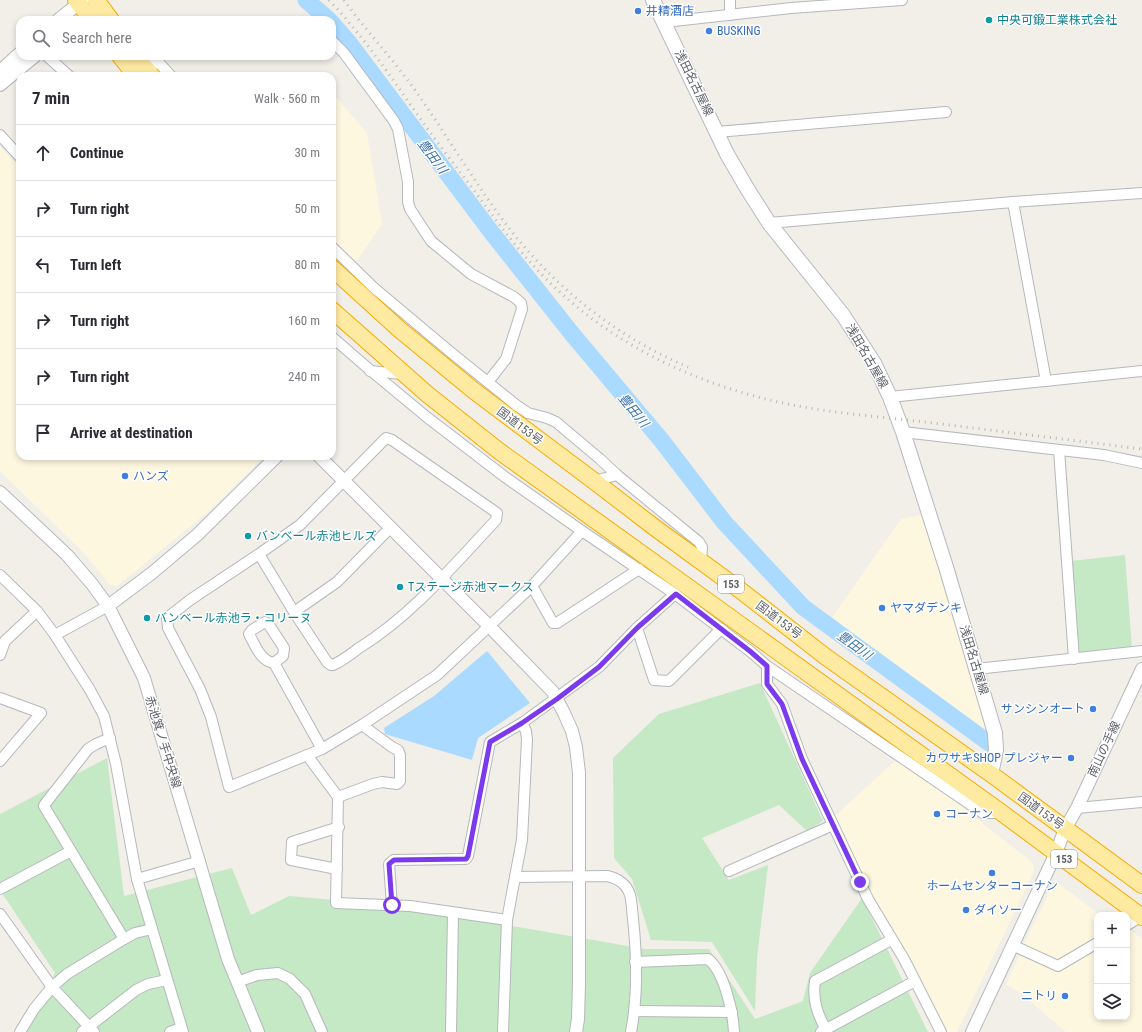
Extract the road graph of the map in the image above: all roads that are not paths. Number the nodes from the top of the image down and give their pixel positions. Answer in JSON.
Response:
{"nodes":[{"id":1,"x":96,"y":0,"type":"edge"},
{"id":2,"x":653,"y":0,"type":"edge"},
{"id":3,"x":730,"y":0,"type":"edge"},
{"id":4,"x":902,"y":0,"type":"edge"},
{"id":5,"x":83,"y":10,"type":"edge"},
{"id":6,"x":730,"y":15,"type":"junction"},
{"id":7,"x":68,"y":16,"type":"edge"},
{"id":8,"x":107,"y":16,"type":"edge"},
{"id":9,"x":665,"y":22,"type":"junction"},
{"id":10,"x":336,"y":45,"type":"edge"},
{"id":11,"x":16,"y":57,"type":"edge"},
{"id":12,"x":30,"y":60,"type":"edge"},
{"id":13,"x":51,"y":60,"type":"edge"},
{"id":14,"x":137,"y":64,"type":"edge"},
{"id":15,"x":0,"y":71,"type":"edge"},
{"id":16,"x":65,"y":72,"type":"edge"},
{"id":17,"x":147,"y":72,"type":"edge"},
{"id":18,"x":167,"y":72,"type":"edge"},
{"id":19,"x":0,"y":85,"type":"edge"},
{"id":20,"x":946,"y":112,"type":"dead end"},
{"id":21,"x":717,"y":132,"type":"junction"},
{"id":22,"x":0,"y":135,"type":"edge"},
{"id":23,"x":16,"y":153,"type":"edge"},
{"id":24,"x":1142,"y":193,"type":"edge"},
{"id":25,"x":1013,"y":202,"type":"junction"},
{"id":26,"x":769,"y":223,"type":"junction"},
{"id":27,"x":336,"y":251,"type":"edge"},
{"id":28,"x":336,"y":272,"type":"edge"},
{"id":29,"x":336,"y":314,"type":"edge"},
{"id":30,"x":416,"y":324,"type":"junction"},
{"id":31,"x":399,"y":329,"type":"junction"},
{"id":32,"x":336,"y":340,"type":"edge"},
{"id":33,"x":370,"y":370,"type":"junction"},
{"id":34,"x":1142,"y":371,"type":"edge"},
{"id":35,"x":402,"y":374,"type":"junction"},
{"id":36,"x":1046,"y":381,"type":"junction"},
{"id":37,"x":488,"y":382,"type":"junction"},
{"id":38,"x":890,"y":397,"type":"junction"},
{"id":39,"x":516,"y":405,"type":"junction"},
{"id":40,"x":499,"y":410,"type":"junction"},
{"id":41,"x":903,"y":432,"type":"junction"},
{"id":42,"x":1059,"y":450,"type":"junction"},
{"id":43,"x":273,"y":460,"type":"edge"},
{"id":44,"x":323,"y":460,"type":"edge"},
{"id":45,"x":1142,"y":463,"type":"edge"},
{"id":46,"x":617,"y":475,"type":"junction"},
{"id":47,"x":344,"y":481,"type":"junction"},
{"id":48,"x":594,"y":481,"type":"junction"},
{"id":49,"x":0,"y":492,"type":"edge"},
{"id":50,"x":390,"y":528,"type":"junction"},
{"id":51,"x":582,"y":531,"type":"junction"},
{"id":52,"x":639,"y":550,"type":"junction"},
{"id":53,"x":259,"y":554,"type":"junction"},
{"id":54,"x":701,"y":562,"type":"junction"},
{"id":55,"x":639,"y":569,"type":"junction"},
{"id":56,"x":0,"y":575,"type":"edge"},
{"id":57,"x":649,"y":576,"type":"junction"},
{"id":58,"x":441,"y":579,"type":"junction"},
{"id":59,"x":532,"y":586,"type":"junction"},
{"id":60,"x":740,"y":590,"type":"junction"},
{"id":61,"x":676,"y":594,"type":"junction"},
{"id":62,"x":108,"y":606,"type":"junction"},
{"id":63,"x":37,"y":611,"type":"junction"},
{"id":64,"x":722,"y":611,"type":"junction"},
{"id":65,"x":294,"y":612,"type":"junction"},
{"id":66,"x":706,"y":616,"type":"junction"},
{"id":67,"x":490,"y":627,"type":"junction"},
{"id":68,"x":637,"y":628,"type":"junction"},
{"id":69,"x":721,"y":629,"type":"junction"},
{"id":70,"x":55,"y":635,"type":"junction"},
{"id":71,"x":1142,"y":652,"type":"edge"},
{"id":72,"x":0,"y":655,"type":"edge"},
{"id":73,"x":1074,"y":659,"type":"junction"},
{"id":74,"x":274,"y":664,"type":"dead end"},
{"id":75,"x":767,"y":666,"type":"junction"},
{"id":76,"x":976,"y":669,"type":"junction"},
{"id":77,"x":1142,"y":669,"type":"edge"},
{"id":78,"x":816,"y":679,"type":"junction"},
{"id":79,"x":0,"y":698,"type":"edge"},
{"id":80,"x":557,"y":699,"type":"junction"},
{"id":81,"x":818,"y":700,"type":"junction"},
{"id":82,"x":522,"y":723,"type":"junction"},
{"id":83,"x":362,"y":725,"type":"junction"},
{"id":84,"x":110,"y":738,"type":"junction"},
{"id":85,"x":322,"y":749,"type":"junction"},
{"id":86,"x":307,"y":755,"type":"junction"},
{"id":87,"x":0,"y":761,"type":"edge"},
{"id":88,"x":990,"y":774,"type":"junction"},
{"id":89,"x":338,"y":797,"type":"junction"},
{"id":90,"x":1142,"y":802,"type":"edge"},
{"id":91,"x":1076,"y":808,"type":"junction"},
{"id":92,"x":1002,"y":813,"type":"junction"},
{"id":93,"x":834,"y":825,"type":"junction"},
{"id":94,"x":338,"y":826,"type":"junction"},
{"id":95,"x":1065,"y":829,"type":"junction"},
{"id":96,"x":71,"y":851,"type":"junction"},
{"id":97,"x":1056,"y":853,"type":"junction"},
{"id":98,"x":200,"y":861,"type":"junction"},
{"id":99,"x":337,"y":869,"type":"junction"},
{"id":100,"x":728,"y":871,"type":"dead end"},
{"id":101,"x":515,"y":877,"type":"junction"},
{"id":102,"x":579,"y":878,"type":"junction"},
{"id":103,"x":137,"y":879,"type":"junction"},
{"id":104,"x":1140,"y":883,"type":"edge"},
{"id":105,"x":0,"y":889,"type":"edge"},
{"id":106,"x":392,"y":905,"type":"junction"},
{"id":107,"x":452,"y":913,"type":"junction"},
{"id":108,"x":0,"y":914,"type":"edge"},
{"id":109,"x":1142,"y":916,"type":"edge"},
{"id":110,"x":507,"y":920,"type":"junction"},
{"id":111,"x":1130,"y":923,"type":"edge"},
{"id":112,"x":152,"y":929,"type":"junction"},
{"id":113,"x":124,"y":939,"type":"junction"},
{"id":114,"x":891,"y":940,"type":"junction"},
{"id":115,"x":1012,"y":945,"type":"junction"},
{"id":116,"x":1094,"y":945,"type":"edge"},
{"id":117,"x":635,"y":962,"type":"junction"},
{"id":118,"x":167,"y":980,"type":"junction"},
{"id":119,"x":915,"y":981,"type":"junction"},
{"id":120,"x":237,"y":982,"type":"junction"},
{"id":121,"x":52,"y":987,"type":"junction"},
{"id":122,"x":635,"y":1011,"type":"junction"},
{"id":123,"x":732,"y":1012,"type":"junction"},
{"id":124,"x":88,"y":1030,"type":"edge"},
{"id":125,"x":182,"y":1030,"type":"edge"},
{"id":126,"x":824,"y":1031,"type":"edge"},
{"id":127,"x":20,"y":1032,"type":"edge"},
{"id":128,"x":170,"y":1032,"type":"edge"},
{"id":129,"x":258,"y":1032,"type":"edge"},
{"id":130,"x":322,"y":1032,"type":"edge"},
{"id":131,"x":451,"y":1032,"type":"edge"},
{"id":132,"x":504,"y":1032,"type":"edge"},
{"id":133,"x":576,"y":1032,"type":"edge"},
{"id":134,"x":631,"y":1032,"type":"edge"},
{"id":135,"x":734,"y":1032,"type":"edge"},
{"id":136,"x":941,"y":1032,"type":"edge"},
{"id":137,"x":972,"y":1032,"type":"edge"}],
"edges":[{"from":1,"to":8,"type":"highway"},
{"from":2,"to":9,"type":"main road","name":"浅田名古屋線"},
{"from":3,"to":6,"type":"street"},
{"from":4,"to":6,"type":"street"},
{"from":5,"to":7,"type":"street"},
{"from":6,"to":9,"type":"street"},
{"from":9,"to":21,"type":"main road","name":"浅田名古屋線"},
{"from":10,"to":37,"type":"street"},
{"from":11,"to":15,"type":"street"},
{"from":12,"to":19,"type":"street"},
{"from":13,"to":16,"type":"street"},
{"from":14,"to":17,"type":"highway"},
{"from":14,"to":18,"type":"street"},
{"from":20,"to":21,"type":"street"},
{"from":21,"to":26,"type":"main road","name":"浅田名古屋線"},
{"from":22,"to":23,"type":"street"},
{"from":24,"to":25,"type":"street"},
{"from":25,"to":26,"type":"street"},
{"from":25,"to":36,"type":"street"},
{"from":26,"to":38,"type":"main road","name":"浅田名古屋線"},
{"from":27,"to":30,"type":"street"},
{"from":28,"to":31,"type":"highway","name":"国道153号","number":"153"},
{"from":29,"to":35,"type":"highway","name":"国道153号","number":"153"},
{"from":30,"to":31,"type":"street"},
{"from":30,"to":37,"type":"street"},
{"from":31,"to":40,"type":"highway","name":"国道153号","number":"153"},
{"from":32,"to":33,"type":"street"},
{"from":33,"to":35,"type":"street"},
{"from":33,"to":51,"type":"street"},
{"from":34,"to":36,"type":"street"},
{"from":35,"to":52,"type":"highway","name":"国道153号","number":"153"},
{"from":36,"to":38,"type":"street"},
{"from":37,"to":39,"type":"street"},
{"from":38,"to":41,"type":"main road","name":"浅田名古屋線"},
{"from":39,"to":40,"type":"street"},
{"from":39,"to":46,"type":"street"},
{"from":40,"to":48,"type":"highway","name":"国道153号","number":"153"},
{"from":41,"to":42,"type":"street"},
{"from":41,"to":76,"type":"main road","name":"浅田名古屋線"},
{"from":42,"to":45,"type":"street"},
{"from":42,"to":73,"type":"street"},
{"from":43,"to":62,"type":"street"},
{"from":44,"to":47,"type":"street"},
{"from":46,"to":48,"type":"street"},
{"from":46,"to":54,"type":"street"},
{"from":47,"to":50,"type":"street"},
{"from":47,"to":53,"type":"street"},
{"from":47,"to":58,"type":"street"},
{"from":48,"to":54,"type":"highway","name":"国道153号","number":"153"},
{"from":49,"to":62,"type":"street","name":"赤池箕ノ手中央線"},
{"from":50,"to":58,"type":"street"},
{"from":50,"to":65,"type":"street"},
{"from":51,"to":55,"type":"street"},
{"from":51,"to":59,"type":"street"},
{"from":52,"to":57,"type":"street"},
{"from":52,"to":64,"type":"highway","name":"国道153号","number":"153"},
{"from":53,"to":65,"type":"street"},
{"from":53,"to":86,"type":"street"},
{"from":54,"to":60,"type":"highway","name":"国道153号","number":"153"},
{"from":55,"to":57,"type":"street"},
{"from":55,"to":59,"type":"street"},
{"from":56,"to":63,"type":"street"},
{"from":57,"to":61,"type":"street"},
{"from":58,"to":65,"type":"street"},
{"from":58,"to":67,"type":"street"},
{"from":59,"to":67,"type":"street"},
{"from":60,"to":64,"type":"highway","number":"153"},
{"from":60,"to":88,"type":"highway","name":"国道153号","number":"153"},
{"from":61,"to":66,"type":"street"},
{"from":61,"to":68,"type":"street"},
{"from":62,"to":70,"type":"street"},
{"from":62,"to":98,"type":"street","name":"赤池箕ノ手中央線"},
{"from":63,"to":70,"type":"street"},
{"from":63,"to":72,"type":"street"},
{"from":64,"to":66,"type":"street"},
{"from":64,"to":78,"type":"highway","name":"国道153号","number":"153"},
{"from":66,"to":69,"type":"street"},
{"from":67,"to":80,"type":"street"},
{"from":67,"to":83,"type":"street"},
{"from":68,"to":69,"type":"street"},
{"from":68,"to":80,"type":"street"},
{"from":69,"to":75,"type":"street"},
{"from":70,"to":84,"type":"street"},
{"from":71,"to":73,"type":"street"},
{"from":73,"to":76,"type":"street"},
{"from":74,"to":85,"type":"street"},
{"from":75,"to":81,"type":"street"},
{"from":75,"to":93,"type":"street"},
{"from":76,"to":88,"type":"main road","name":"浅田名古屋線"},
{"from":77,"to":91,"type":"street","name":"南山の手線"},
{"from":78,"to":81,"type":"street"},
{"from":78,"to":92,"type":"highway","name":"国道153号","number":"153"},
{"from":79,"to":87,"type":"street"},
{"from":80,"to":82,"type":"street"},
{"from":80,"to":102,"type":"street"},
{"from":81,"to":92,"type":"street"},
{"from":82,"to":101,"type":"street"},
{"from":82,"to":106,"type":"street"},
{"from":83,"to":85,"type":"street"},
{"from":83,"to":89,"type":"street"},
{"from":84,"to":96,"type":"street"},
{"from":84,"to":103,"type":"street"},
{"from":85,"to":86,"type":"street"},
{"from":86,"to":89,"type":"street"},
{"from":88,"to":95,"type":"highway","name":"国道153号","number":"153"},
{"from":89,"to":94,"type":"street"},
{"from":90,"to":91,"type":"street"},
{"from":91,"to":95,"type":"street","name":"南山の手線"},
{"from":92,"to":97,"type":"highway","name":"国道153号","number":"153"},
{"from":93,"to":100,"type":"street"},
{"from":93,"to":114,"type":"street"},
{"from":94,"to":99,"type":"street"},
{"from":94,"to":99,"type":"street"},
{"from":95,"to":97,"type":"street","name":"南山の手線"},
{"from":95,"to":104,"type":"highway","name":"国道153号","number":"153"},
{"from":96,"to":105,"type":"street"},
{"from":96,"to":113,"type":"street"},
{"from":97,"to":109,"type":"highway","name":"国道153号","number":"153"},
{"from":97,"to":115,"type":"street","name":"南山の手線"},
{"from":98,"to":103,"type":"street"},
{"from":98,"to":120,"type":"street","name":"赤池箕ノ手中央線"},
{"from":99,"to":106,"type":"street"},
{"from":101,"to":102,"type":"street"},
{"from":101,"to":110,"type":"street"},
{"from":102,"to":117,"type":"street"},
{"from":102,"to":133,"type":"street"},
{"from":103,"to":112,"type":"street"},
{"from":106,"to":107,"type":"street"},
{"from":107,"to":110,"type":"street"},
{"from":107,"to":131,"type":"street"},
{"from":108,"to":121,"type":"street"},
{"from":109,"to":111,"type":"street"},
{"from":110,"to":132,"type":"street"},
{"from":112,"to":113,"type":"street"},
{"from":112,"to":118,"type":"street"},
{"from":113,"to":121,"type":"street"},
{"from":114,"to":119,"type":"street"},
{"from":114,"to":126,"type":"street"},
{"from":115,"to":116,"type":"street"},
{"from":115,"to":137,"type":"street","name":"南山の手線"},
{"from":117,"to":122,"type":"street"},
{"from":117,"to":123,"type":"street"},
{"from":118,"to":124,"type":"street"},
{"from":118,"to":125,"type":"street"},
{"from":119,"to":126,"type":"street"},
{"from":119,"to":136,"type":"street"},
{"from":120,"to":129,"type":"street","name":"赤池箕ノ手中央線"},
{"from":120,"to":130,"type":"street"},
{"from":121,"to":124,"type":"street"},
{"from":121,"to":127,"type":"street"},
{"from":122,"to":123,"type":"street"},
{"from":122,"to":134,"type":"street"},
{"from":123,"to":135,"type":"street"},
{"from":125,"to":128,"type":"street"}]}
